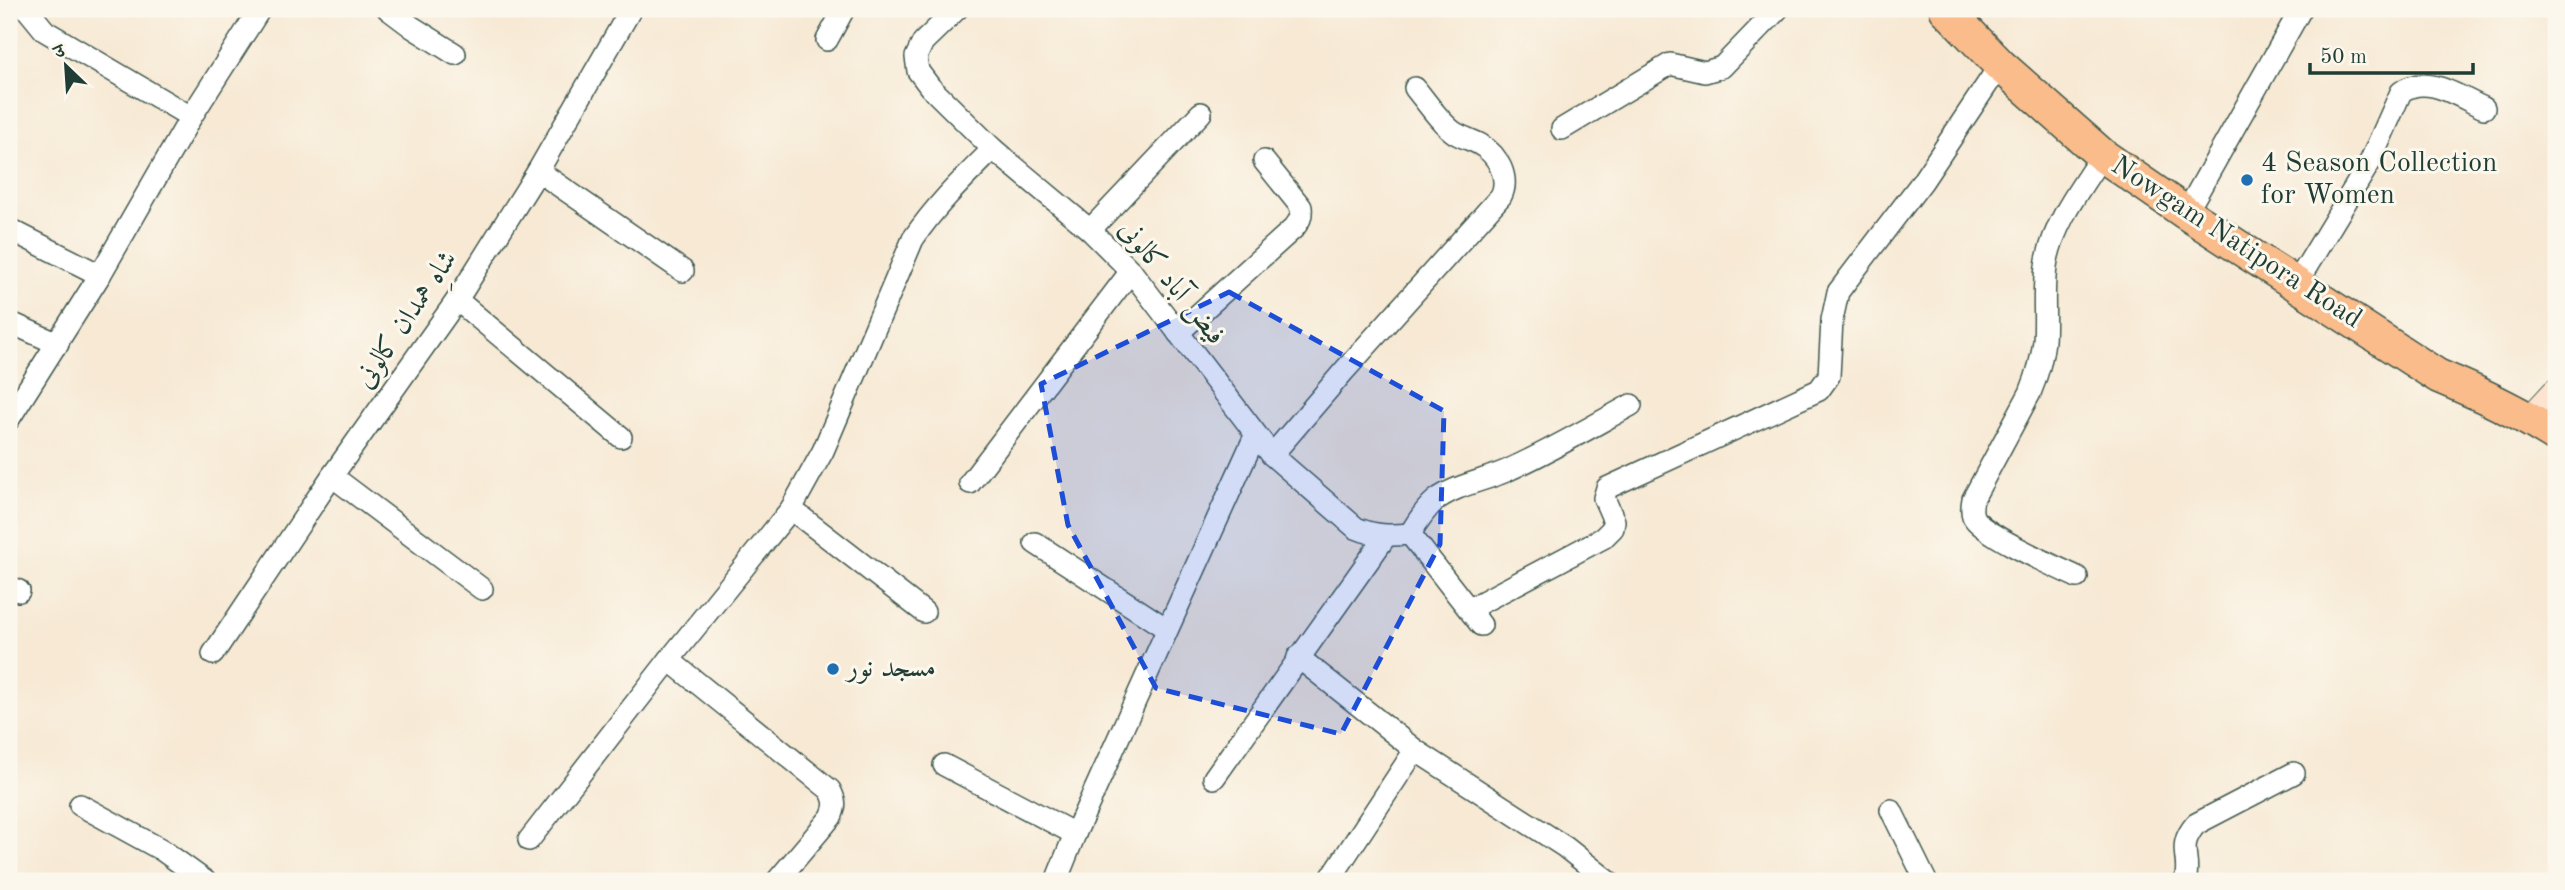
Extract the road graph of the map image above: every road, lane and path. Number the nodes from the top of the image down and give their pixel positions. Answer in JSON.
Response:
{"nodes":[{"id":1,"x":27,"y":9,"type":"edge"},
{"id":2,"x":260,"y":9,"type":"edge"},
{"id":3,"x":388,"y":9,"type":"edge"},
{"id":4,"x":632,"y":9,"type":"edge"},
{"id":5,"x":844,"y":9,"type":"edge"},
{"id":6,"x":957,"y":9,"type":"edge"},
{"id":7,"x":1778,"y":9,"type":"edge"},
{"id":8,"x":1946,"y":9,"type":"edge"},
{"id":9,"x":2301,"y":9,"type":"edge"},
{"id":10,"x":827,"y":40,"type":"dead end"},
{"id":11,"x":455,"y":54,"type":"dead end"},
{"id":12,"x":2000,"y":65,"type":"junction"},
{"id":13,"x":1415,"y":88,"type":"dead end"},
{"id":14,"x":2484,"y":108,"type":"dead end"},
{"id":15,"x":1201,"y":113,"type":"dead end"},
{"id":16,"x":191,"y":117,"type":"junction"},
{"id":17,"x":1562,"y":129,"type":"dead end"},
{"id":18,"x":993,"y":149,"type":"junction"},
{"id":19,"x":2102,"y":155,"type":"junction"},
{"id":20,"x":1264,"y":161,"type":"dead end"},
{"id":21,"x":538,"y":171,"type":"junction"},
{"id":22,"x":2186,"y":213,"type":"junction"},
{"id":23,"x":9,"y":229,"type":"edge"},
{"id":24,"x":1090,"y":230,"type":"junction"},
{"id":25,"x":683,"y":271,"type":"dead end"},
{"id":26,"x":1131,"y":271,"type":"junction"},
{"id":27,"x":100,"y":275,"type":"junction"},
{"id":28,"x":2296,"y":284,"type":"junction"},
{"id":29,"x":457,"y":300,"type":"junction"},
{"id":30,"x":9,"y":322,"type":"edge"},
{"id":31,"x":1178,"y":333,"type":"junction"},
{"id":32,"x":58,"y":344,"type":"junction"},
{"id":33,"x":2556,"y":394,"type":"edge"},
{"id":34,"x":1631,"y":405,"type":"dead end"},
{"id":35,"x":9,"y":419,"type":"edge"},
{"id":36,"x":2544,"y":428,"type":"edge"},
{"id":37,"x":1255,"y":436,"type":"junction"},
{"id":38,"x":621,"y":437,"type":"dead end"},
{"id":39,"x":1272,"y":455,"type":"junction"},
{"id":40,"x":332,"y":476,"type":"junction"},
{"id":41,"x":970,"y":483,"type":"dead end"},
{"id":42,"x":791,"y":509,"type":"junction"},
{"id":43,"x":1409,"y":534,"type":"junction"},
{"id":44,"x":1386,"y":536,"type":"junction"},
{"id":45,"x":1035,"y":543,"type":"dead end"},
{"id":46,"x":2077,"y":578,"type":"dead end"},
{"id":47,"x":482,"y":589,"type":"dead end"},
{"id":48,"x":925,"y":612,"type":"dead end"},
{"id":49,"x":1167,"y":629,"type":"junction"},
{"id":50,"x":213,"y":653,"type":"dead end"},
{"id":51,"x":1298,"y":657,"type":"junction"},
{"id":52,"x":669,"y":660,"type":"junction"},
{"id":53,"x":1415,"y":750,"type":"junction"},
{"id":54,"x":944,"y":765,"type":"dead end"},
{"id":55,"x":2294,"y":773,"type":"dead end"},
{"id":56,"x":1214,"y":778,"type":"dead end"},
{"id":57,"x":79,"y":805,"type":"dead end"},
{"id":58,"x":1891,"y":810,"type":"dead end"},
{"id":59,"x":1074,"y":834,"type":"junction"},
{"id":60,"x":529,"y":840,"type":"dead end"},
{"id":61,"x":1603,"y":880,"type":"edge"},
{"id":62,"x":205,"y":881,"type":"edge"},
{"id":63,"x":777,"y":881,"type":"edge"},
{"id":64,"x":1056,"y":881,"type":"edge"},
{"id":65,"x":1329,"y":881,"type":"edge"},
{"id":66,"x":1926,"y":881,"type":"edge"},
{"id":67,"x":2185,"y":881,"type":"edge"}],
"edges":[{"from":1,"to":16,"type":"street"},
{"from":2,"to":16,"type":"street"},
{"from":3,"to":11,"type":"street"},
{"from":4,"to":21,"type":"street","name":"شاہِ ہمدان کالونی"},
{"from":5,"to":10,"type":"street"},
{"from":6,"to":18,"type":"street","name":"فیض آباد کالونی"},
{"from":7,"to":17,"type":"street"},
{"from":8,"to":12,"type":"main road","name":"Nowgam Natipora Road"},
{"from":9,"to":22,"type":"street"},
{"from":12,"to":19,"type":"main road","name":"Nowgam Natipora Road"},
{"from":12,"to":43,"type":"street"},
{"from":13,"to":39,"type":"street"},
{"from":14,"to":28,"type":"street"},
{"from":15,"to":24,"type":"street"},
{"from":16,"to":27,"type":"street"},
{"from":18,"to":24,"type":"street","name":"فیض آباد کالونی"},
{"from":18,"to":42,"type":"street"},
{"from":19,"to":22,"type":"main road","name":"Nowgam Natipora Road"},
{"from":19,"to":46,"type":"street"},
{"from":20,"to":31,"type":"street"},
{"from":21,"to":25,"type":"street"},
{"from":21,"to":29,"type":"street","name":"شاہِ ہمدان کالونی"},
{"from":22,"to":28,"type":"main road","name":"Nowgam Natipora Road"},
{"from":23,"to":27,"type":"street"},
{"from":24,"to":26,"type":"street","name":"فیض آباد کالونی"},
{"from":26,"to":31,"type":"street","name":"فیض آباد کالونی"},
{"from":26,"to":41,"type":"street"},
{"from":27,"to":32,"type":"street"},
{"from":28,"to":36,"type":"main road","name":"Nowgam Natipora Road"},
{"from":29,"to":38,"type":"street"},
{"from":29,"to":40,"type":"street","name":"شاہِ ہمدان کالونی"},
{"from":30,"to":32,"type":"street"},
{"from":31,"to":37,"type":"street","name":"فیض آباد کالونی"},
{"from":32,"to":35,"type":"street"},
{"from":33,"to":36,"type":"main road"},
{"from":34,"to":43,"type":"street"},
{"from":37,"to":39,"type":"street","name":"فیض آباد کالونی"},
{"from":37,"to":49,"type":"street"},
{"from":39,"to":44,"type":"street","name":"فیض آباد کالونی"},
{"from":40,"to":47,"type":"street"},
{"from":40,"to":50,"type":"street","name":"شاہِ ہمدان کالونی"},
{"from":42,"to":48,"type":"street"},
{"from":42,"to":52,"type":"street"},
{"from":43,"to":44,"type":"street","name":"فیض آباد کالونی"},
{"from":44,"to":51,"type":"street"},
{"from":45,"to":49,"type":"street"},
{"from":49,"to":59,"type":"street"},
{"from":51,"to":53,"type":"street"},
{"from":51,"to":56,"type":"street"},
{"from":52,"to":60,"type":"street"},
{"from":52,"to":63,"type":"street"},
{"from":53,"to":61,"type":"street"},
{"from":53,"to":65,"type":"street"},
{"from":54,"to":59,"type":"street"},
{"from":55,"to":67,"type":"street"},
{"from":57,"to":62,"type":"street"},
{"from":58,"to":66,"type":"street"},
{"from":59,"to":64,"type":"street"}]}
